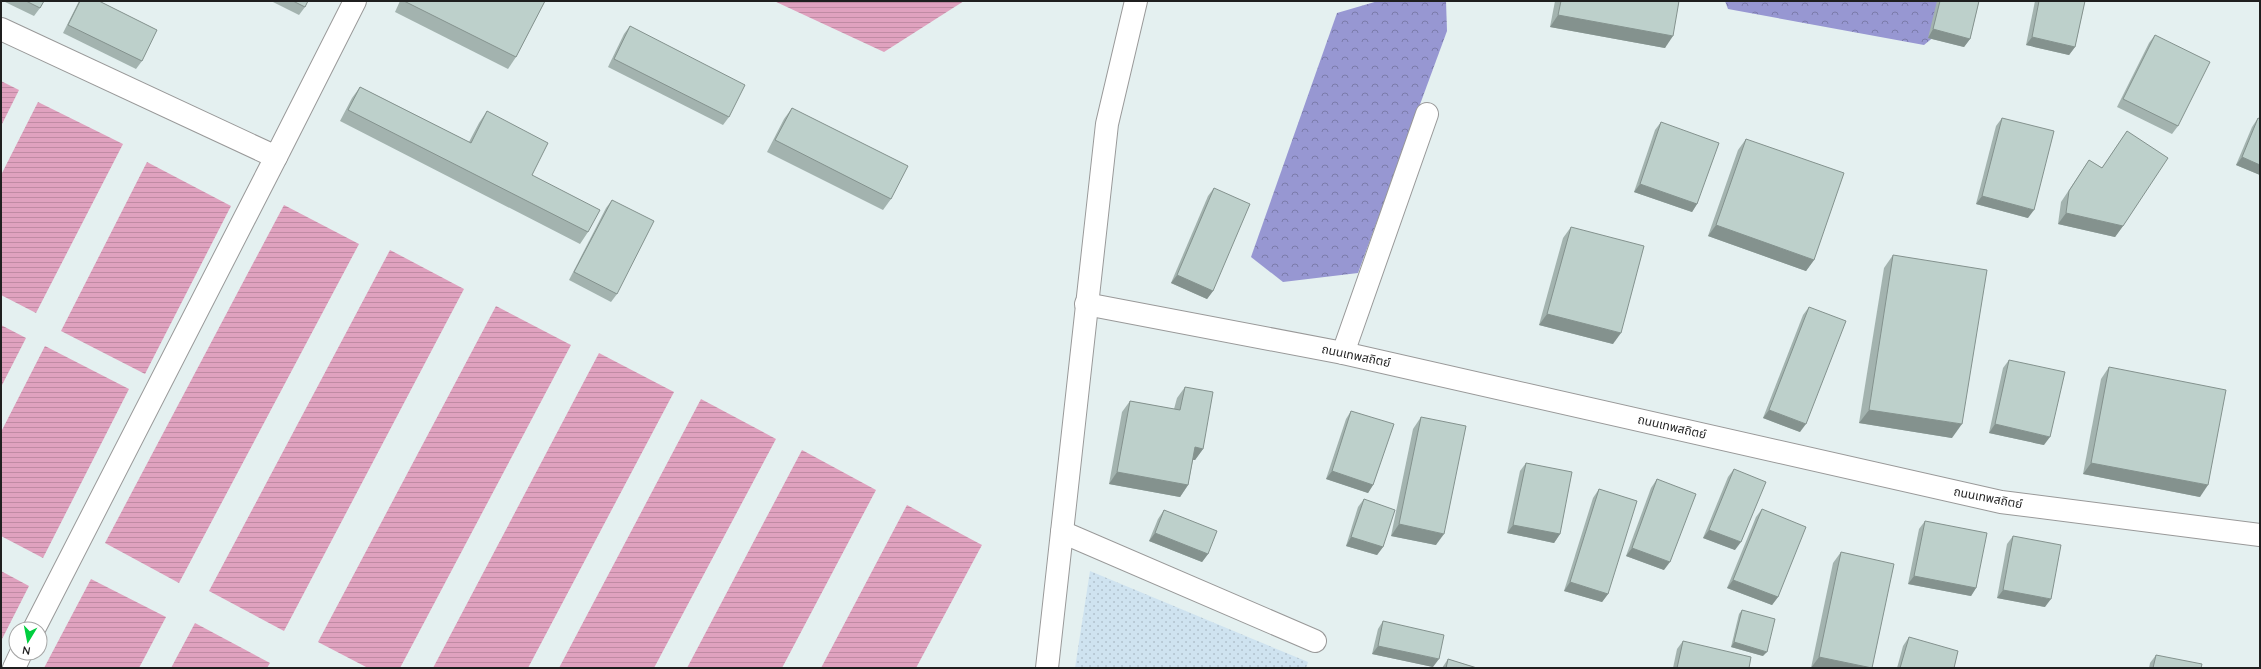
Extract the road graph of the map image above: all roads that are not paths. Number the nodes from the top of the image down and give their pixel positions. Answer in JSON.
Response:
{"nodes":[{"id":1,"x":355,"y":1,"type":"edge"},
{"id":2,"x":1136,"y":1,"type":"edge"},
{"id":3,"x":1,"y":29,"type":"edge"},
{"id":4,"x":1426,"y":114,"type":"dead end"},
{"id":5,"x":276,"y":157,"type":"junction"},
{"id":6,"x":1086,"y":304,"type":"junction"},
{"id":7,"x":1342,"y":353,"type":"junction"},
{"id":8,"x":1062,"y":532,"type":"junction"},
{"id":9,"x":2260,"y":534,"type":"edge"},
{"id":10,"x":38,"y":621,"type":"edge"},
{"id":11,"x":1315,"y":640,"type":"dead end"},
{"id":12,"x":1047,"y":668,"type":"edge"}],
"edges":[{"from":1,"to":5,"type":"street"},
{"from":2,"to":6,"type":"street"},
{"from":3,"to":5,"type":"street"},
{"from":4,"to":7,"type":"street"},
{"from":5,"to":10,"type":"street"},
{"from":6,"to":7,"type":"street","name":"ถนนเทพสถิตย์"},
{"from":6,"to":8,"type":"street"},
{"from":7,"to":9,"type":"street","name":"ถนนเทพสถิตย์"},
{"from":8,"to":11,"type":"street"},
{"from":8,"to":12,"type":"street"}]}
